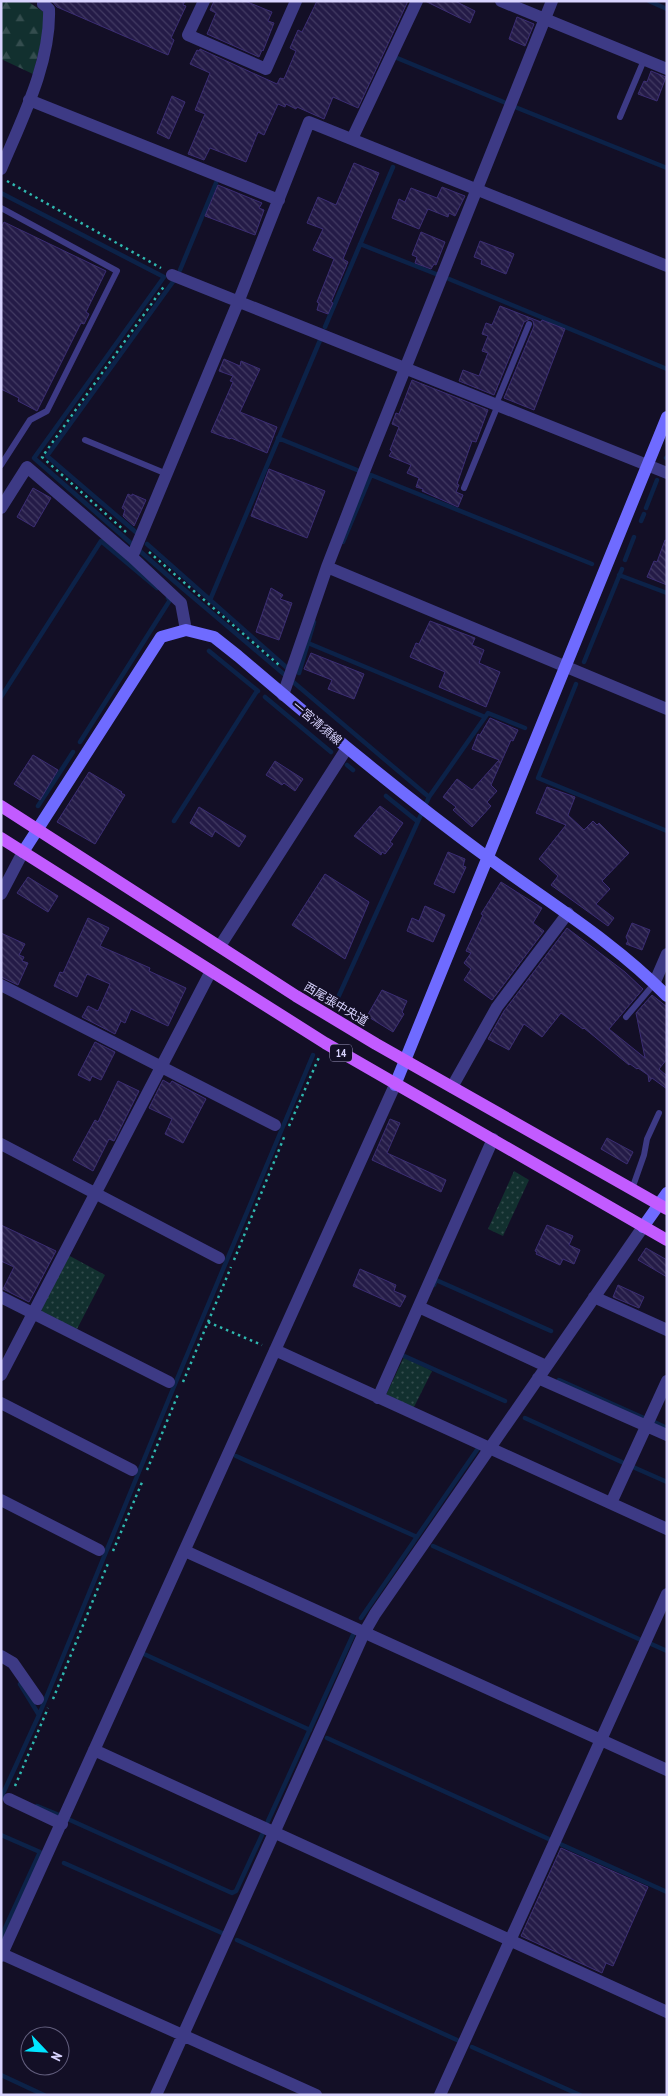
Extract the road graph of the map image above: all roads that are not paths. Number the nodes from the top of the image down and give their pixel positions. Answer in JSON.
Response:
{"nodes":[{"id":1,"x":44,"y":1,"type":"edge"},
{"id":2,"x":204,"y":1,"type":"edge"},
{"id":3,"x":296,"y":1,"type":"edge"},
{"id":4,"x":417,"y":1,"type":"edge"},
{"id":5,"x":501,"y":1,"type":"edge"},
{"id":6,"x":552,"y":1,"type":"edge"},
{"id":7,"x":545,"y":19,"type":"junction"},
{"id":8,"x":644,"y":60,"type":"junction"},
{"id":9,"x":667,"y":69,"type":"edge"},
{"id":10,"x":29,"y":100,"type":"junction"},
{"id":11,"x":620,"y":117,"type":"dead end"},
{"id":12,"x":352,"y":139,"type":"junction"},
{"id":13,"x":1,"y":169,"type":"edge"},
{"id":14,"x":476,"y":190,"type":"junction"},
{"id":15,"x":279,"y":200,"type":"junction"},
{"id":16,"x":1,"y":208,"type":"edge"},
{"id":17,"x":667,"y":266,"type":"edge"},
{"id":18,"x":172,"y":275,"type":"road end"},
{"id":19,"x":239,"y":300,"type":"junction"},
{"id":20,"x":529,"y":324,"type":"dead end"},
{"id":21,"x":405,"y":367,"type":"junction"},
{"id":22,"x":497,"y":405,"type":"junction"},
{"id":23,"x":667,"y":417,"type":"edge"},
{"id":24,"x":85,"y":440,"type":"dead end"},
{"id":25,"x":1,"y":465,"type":"edge"},
{"id":26,"x":647,"y":466,"type":"junction"},
{"id":27,"x":667,"y":473,"type":"edge"},
{"id":28,"x":166,"y":474,"type":"junction"},
{"id":29,"x":464,"y":488,"type":"dead end"},
{"id":30,"x":1,"y":508,"type":"edge"},
{"id":31,"x":132,"y":557,"type":"junction"},
{"id":32,"x":327,"y":568,"type":"junction"},
{"id":33,"x":186,"y":630,"type":"junction"},
{"id":34,"x":566,"y":668,"type":"junction"},
{"id":35,"x":284,"y":695,"type":"junction"},
{"id":36,"x":667,"y":709,"type":"edge"},
{"id":37,"x":347,"y":748,"type":"junction"},
{"id":38,"x":1,"y":806,"type":"edge"},
{"id":39,"x":38,"y":829,"type":"junction"},
{"id":40,"x":1,"y":838,"type":"edge"},
{"id":41,"x":23,"y":852,"type":"junction"},
{"id":42,"x":487,"y":857,"type":"junction"},
{"id":43,"x":1,"y":894,"type":"edge"},
{"id":44,"x":568,"y":913,"type":"junction"},
{"id":45,"x":220,"y":946,"type":"junction"},
{"id":46,"x":667,"y":954,"type":"edge"},
{"id":47,"x":211,"y":971,"type":"junction"},
{"id":48,"x":654,"y":984,"type":"junction"},
{"id":49,"x":1,"y":985,"type":"edge"},
{"id":50,"x":667,"y":996,"type":"edge"},
{"id":51,"x":626,"y":1017,"type":"dead end"},
{"id":52,"x":406,"y":1060,"type":"junction"},
{"id":53,"x":162,"y":1067,"type":"junction"},
{"id":54,"x":395,"y":1085,"type":"junction"},
{"id":55,"x":452,"y":1087,"type":"junction"},
{"id":56,"x":659,"y":1113,"type":"dead end"},
{"id":57,"x":275,"y":1125,"type":"dead end"},
{"id":58,"x":493,"y":1139,"type":"junction"},
{"id":59,"x":1,"y":1144,"type":"edge"},
{"id":60,"x":632,"y":1189,"type":"junction"},
{"id":61,"x":96,"y":1193,"type":"junction"},
{"id":62,"x":667,"y":1193,"type":"edge"},
{"id":63,"x":663,"y":1207,"type":"edge"},
{"id":64,"x":643,"y":1227,"type":"junction"},
{"id":65,"x":667,"y":1240,"type":"edge"},
{"id":66,"x":219,"y":1258,"type":"dead end"},
{"id":67,"x":1,"y":1297,"type":"edge"},
{"id":68,"x":594,"y":1297,"type":"junction"},
{"id":69,"x":419,"y":1307,"type":"junction"},
{"id":70,"x":34,"y":1313,"type":"junction"},
{"id":71,"x":667,"y":1330,"type":"edge"},
{"id":72,"x":275,"y":1350,"type":"junction"},
{"id":73,"x":546,"y":1366,"type":"junction"},
{"id":74,"x":1,"y":1375,"type":"edge"},
{"id":75,"x":538,"y":1378,"type":"junction"},
{"id":76,"x":667,"y":1381,"type":"edge"},
{"id":77,"x":169,"y":1382,"type":"dead end"},
{"id":78,"x":378,"y":1398,"type":"junction"},
{"id":79,"x":1,"y":1402,"type":"edge"},
{"id":80,"x":646,"y":1426,"type":"junction"},
{"id":81,"x":667,"y":1435,"type":"edge"},
{"id":82,"x":489,"y":1448,"type":"junction"},
{"id":83,"x":132,"y":1470,"type":"dead end"},
{"id":84,"x":1,"y":1500,"type":"edge"},
{"id":85,"x":612,"y":1503,"type":"junction"},
{"id":86,"x":667,"y":1529,"type":"edge"},
{"id":87,"x":99,"y":1550,"type":"dead end"},
{"id":88,"x":185,"y":1550,"type":"junction"},
{"id":89,"x":667,"y":1594,"type":"edge"},
{"id":90,"x":364,"y":1633,"type":"junction"},
{"id":91,"x":1,"y":1656,"type":"edge"},
{"id":92,"x":38,"y":1699,"type":"dead end"},
{"id":93,"x":601,"y":1740,"type":"junction"},
{"id":94,"x":94,"y":1750,"type":"junction"},
{"id":95,"x":667,"y":1770,"type":"edge"},
{"id":96,"x":9,"y":1799,"type":"road end"},
{"id":97,"x":62,"y":1824,"type":"junction"},
{"id":98,"x":274,"y":1832,"type":"junction"},
{"id":99,"x":509,"y":1940,"type":"junction"},
{"id":100,"x":2,"y":1955,"type":"edge"},
{"id":101,"x":667,"y":2012,"type":"edge"},
{"id":102,"x":183,"y":2035,"type":"junction"},
{"id":103,"x":156,"y":2095,"type":"edge"},
{"id":104,"x":316,"y":2095,"type":"edge"},
{"id":105,"x":440,"y":2095,"type":"edge"}],
"edges":[{"from":1,"to":10,"type":"street"},
{"from":2,"to":3,"type":"street"},
{"from":4,"to":12,"type":"street"},
{"from":5,"to":7,"type":"street"},
{"from":6,"to":7,"type":"street"},
{"from":7,"to":8,"type":"street"},
{"from":7,"to":14,"type":"street"},
{"from":8,"to":9,"type":"street"},
{"from":8,"to":11,"type":"lane"},
{"from":10,"to":13,"type":"street"},
{"from":10,"to":15,"type":"street"},
{"from":12,"to":14,"type":"street"},
{"from":12,"to":15,"type":"street"},
{"from":14,"to":17,"type":"street"},
{"from":14,"to":21,"type":"street"},
{"from":15,"to":19,"type":"street"},
{"from":16,"to":25,"type":"lane"},
{"from":18,"to":19,"type":"street"},
{"from":19,"to":21,"type":"street"},
{"from":19,"to":28,"type":"street"},
{"from":20,"to":22,"type":"lane"},
{"from":21,"to":22,"type":"street"},
{"from":21,"to":32,"type":"street"},
{"from":22,"to":26,"type":"street"},
{"from":22,"to":29,"type":"lane"},
{"from":23,"to":26,"type":"main road"},
{"from":24,"to":28,"type":"lane"},
{"from":26,"to":27,"type":"street"},
{"from":26,"to":34,"type":"main road"},
{"from":28,"to":31,"type":"street"},
{"from":30,"to":31,"type":"street"},
{"from":31,"to":33,"type":"street"},
{"from":32,"to":34,"type":"street"},
{"from":32,"to":35,"type":"street"},
{"from":33,"to":35,"type":"main road","name":"一宮清須線"},
{"from":33,"to":39,"type":"main road"},
{"from":34,"to":36,"type":"street"},
{"from":34,"to":42,"type":"main road"},
{"from":35,"to":37,"type":"main road","name":"一宮清須線"},
{"from":37,"to":42,"type":"main road","name":"一宮清須線"},
{"from":37,"to":45,"type":"street"},
{"from":38,"to":39,"type":"main road","name":"西尾張中央道","number":"14"},
{"from":39,"to":41,"type":"main road"},
{"from":39,"to":45,"type":"main road","name":"西尾張中央道","number":"14"},
{"from":40,"to":41,"type":"main road","number":"14"},
{"from":41,"to":43,"type":"street"},
{"from":41,"to":47,"type":"main road","number":"14"},
{"from":42,"to":44,"type":"main road","name":"一宮清須線"},
{"from":42,"to":52,"type":"main road"},
{"from":44,"to":48,"type":"main road","name":"一宮清須線"},
{"from":44,"to":55,"type":"street"},
{"from":45,"to":52,"type":"main road","name":"西尾張中央道","number":"14"},
{"from":46,"to":48,"type":"street"},
{"from":47,"to":53,"type":"street"},
{"from":47,"to":54,"type":"main road","number":"14"},
{"from":48,"to":50,"type":"main road","name":"一宮清須線"},
{"from":48,"to":51,"type":"lane"},
{"from":49,"to":53,"type":"street"},
{"from":52,"to":54,"type":"main road"},
{"from":52,"to":55,"type":"main road","name":"西尾張中央道","number":"14"},
{"from":53,"to":57,"type":"street"},
{"from":53,"to":61,"type":"street"},
{"from":54,"to":58,"type":"main road","number":"14"},
{"from":54,"to":72,"type":"street"},
{"from":55,"to":60,"type":"main road","name":"西尾張中央道","number":"14"},
{"from":56,"to":60,"type":"lane"},
{"from":58,"to":64,"type":"main road","number":"14"},
{"from":58,"to":69,"type":"street"},
{"from":59,"to":61,"type":"street"},
{"from":60,"to":63,"type":"main road","name":"西尾張中央道","number":"14"},
{"from":61,"to":66,"type":"street"},
{"from":61,"to":70,"type":"street"},
{"from":62,"to":63,"type":"main road"},
{"from":63,"to":64,"type":"main road"},
{"from":64,"to":65,"type":"main road","number":"14"},
{"from":64,"to":68,"type":"street"},
{"from":67,"to":70,"type":"street"},
{"from":68,"to":71,"type":"street"},
{"from":68,"to":73,"type":"street"},
{"from":69,"to":73,"type":"street"},
{"from":69,"to":78,"type":"street"},
{"from":70,"to":74,"type":"street"},
{"from":70,"to":77,"type":"street"},
{"from":72,"to":78,"type":"street"},
{"from":72,"to":88,"type":"street"},
{"from":73,"to":75,"type":"street"},
{"from":75,"to":80,"type":"street"},
{"from":75,"to":82,"type":"street"},
{"from":76,"to":80,"type":"street"},
{"from":78,"to":82,"type":"street"},
{"from":79,"to":83,"type":"street"},
{"from":80,"to":81,"type":"street"},
{"from":80,"to":85,"type":"street"},
{"from":82,"to":85,"type":"street"},
{"from":82,"to":90,"type":"street"},
{"from":84,"to":87,"type":"street"},
{"from":85,"to":86,"type":"street"},
{"from":88,"to":90,"type":"street"},
{"from":88,"to":94,"type":"street"},
{"from":89,"to":93,"type":"street"},
{"from":90,"to":93,"type":"street"},
{"from":90,"to":98,"type":"street"},
{"from":91,"to":92,"type":"street"},
{"from":93,"to":95,"type":"street"},
{"from":93,"to":99,"type":"street"},
{"from":94,"to":97,"type":"street"},
{"from":94,"to":98,"type":"street"},
{"from":96,"to":97,"type":"street"},
{"from":97,"to":100,"type":"street"},
{"from":98,"to":99,"type":"street"},
{"from":98,"to":102,"type":"street"},
{"from":99,"to":101,"type":"street"},
{"from":99,"to":105,"type":"street"},
{"from":100,"to":102,"type":"street"},
{"from":102,"to":103,"type":"street"},
{"from":102,"to":104,"type":"street"}]}
